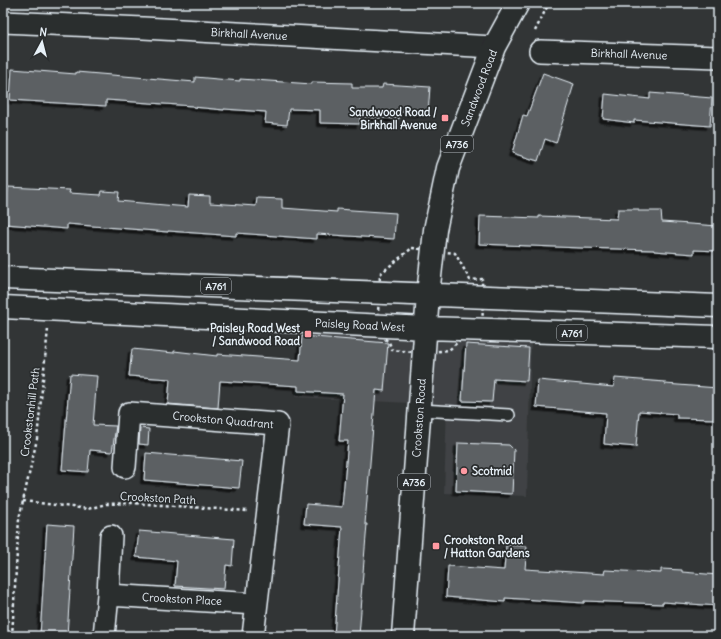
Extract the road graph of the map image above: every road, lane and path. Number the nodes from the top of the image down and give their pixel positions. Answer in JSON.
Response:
{"nodes":[{"id":1,"x":518,"y":3,"type":"edge"},
{"id":2,"x":549,"y":3,"type":"edge"},
{"id":3,"x":3,"y":22,"type":"edge"},
{"id":4,"x":536,"y":43,"type":"joint"},
{"id":5,"x":494,"y":47,"type":"junction"},
{"id":6,"x":718,"y":57,"type":"edge"},
{"id":7,"x":3,"y":278,"type":"edge"},
{"id":8,"x":428,"y":295,"type":"junction"},
{"id":9,"x":3,"y":306,"type":"edge"},
{"id":10,"x":718,"y":306,"type":"edge"},
{"id":11,"x":50,"y":309,"type":"junction"},
{"id":12,"x":426,"y":328,"type":"junction"},
{"id":13,"x":718,"y":337,"type":"edge"},
{"id":14,"x":420,"y":410,"type":"junction"},
{"id":15,"x":509,"y":415,"type":"dead end"},
{"id":16,"x":125,"y":466,"type":"dead end"},
{"id":17,"x":23,"y":501,"type":"junction"},
{"id":18,"x":269,"y":512,"type":"junction"},
{"id":19,"x":111,"y":536,"type":"dead end"},
{"id":20,"x":108,"y":595,"type":"junction"},
{"id":21,"x":256,"y":604,"type":"junction"},
{"id":22,"x":12,"y":636,"type":"edge"},
{"id":23,"x":104,"y":636,"type":"edge"},
{"id":24,"x":253,"y":636,"type":"edge"},
{"id":25,"x":403,"y":636,"type":"edge"}],
"edges":[{"from":1,"to":5,"type":"main road","name":"Sandwood Road","number":"A736"},
{"from":2,"to":4,"type":"path"},
{"from":3,"to":5,"type":"street","name":"Birkhall Avenue"},
{"from":4,"to":6,"type":"street","name":"Birkhall Avenue"},
{"from":5,"to":8,"type":"main road","name":"Sandwood Road","number":"A736"},
{"from":7,"to":8,"type":"main road","number":"A761"},
{"from":8,"to":10,"type":"main road","number":"A761"},
{"from":8,"to":12,"type":"main road","name":"Crookston Road","number":"A736"},
{"from":9,"to":11,"type":"main road","name":"Paisley Road West","number":"A761"},
{"from":11,"to":12,"type":"main road","name":"Paisley Road West","number":"A761"},
{"from":11,"to":17,"type":"path","name":"Crookstonhill Path"},
{"from":12,"to":13,"type":"main road","name":"Paisley Road West","number":"A761"},
{"from":12,"to":14,"type":"main road","name":"Crookston Road","number":"A736"},
{"from":14,"to":15,"type":"lane"},
{"from":14,"to":25,"type":"main road","name":"Crookston Road","number":"A736"},
{"from":16,"to":18,"type":"street","name":"Crookston Quadrant"},
{"from":17,"to":18,"type":"path","name":"Crookston Path"},
{"from":17,"to":22,"type":"path","name":"Crookstonhill Path"},
{"from":18,"to":21,"type":"street","name":"Crookston Quadrant"},
{"from":19,"to":20,"type":"street"},
{"from":20,"to":21,"type":"street","name":"Crookston Place"},
{"from":20,"to":23,"type":"street"},
{"from":21,"to":24,"type":"street","name":"Crookston Quadrant"}]}
